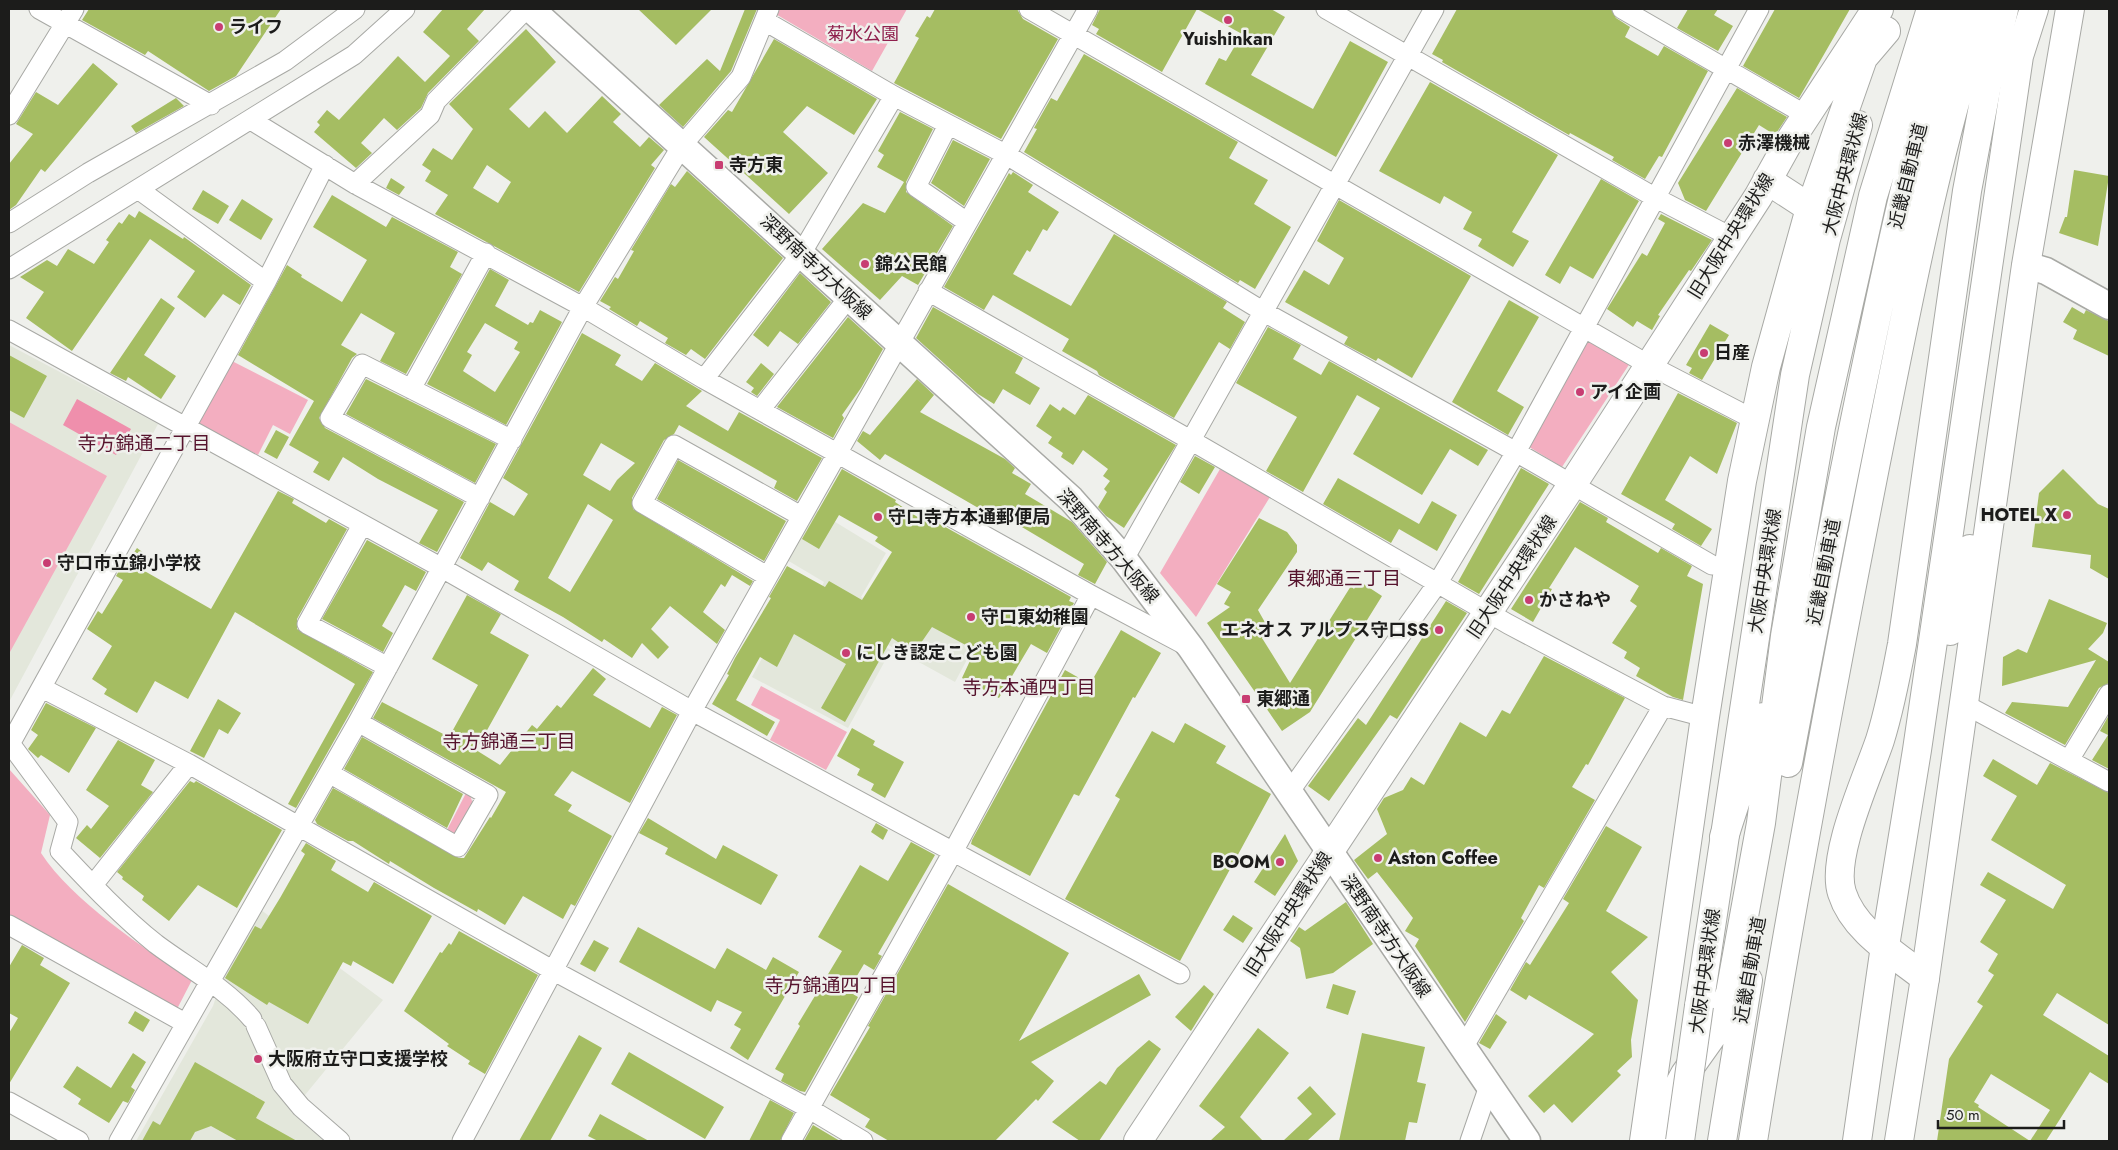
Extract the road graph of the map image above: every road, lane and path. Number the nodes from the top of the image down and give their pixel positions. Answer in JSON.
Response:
{"nodes":[{"id":1,"x":39,"y":9,"type":"edge"},
{"id":2,"x":355,"y":9,"type":"edge"},
{"id":3,"x":405,"y":9,"type":"edge"},
{"id":4,"x":526,"y":9,"type":"edge"},
{"id":5,"x":531,"y":9,"type":"edge"},
{"id":6,"x":1029,"y":9,"type":"edge"},
{"id":7,"x":1088,"y":9,"type":"edge"},
{"id":8,"x":1326,"y":9,"type":"edge"},
{"id":9,"x":1434,"y":9,"type":"edge"},
{"id":10,"x":1622,"y":9,"type":"edge"},
{"id":11,"x":1759,"y":9,"type":"edge"},
{"id":12,"x":1931,"y":9,"type":"edge"},
{"id":13,"x":1955,"y":9,"type":"edge"},
{"id":14,"x":1983,"y":9,"type":"edge"},
{"id":15,"x":2004,"y":9,"type":"edge"},
{"id":16,"x":2034,"y":9,"type":"edge"},
{"id":17,"x":2070,"y":9,"type":"edge"},
{"id":18,"x":767,"y":12,"type":"edge"},
{"id":19,"x":1886,"y":16,"type":"edge"},
{"id":20,"x":69,"y":17,"type":"edge"},
{"id":21,"x":1074,"y":33,"type":"junction"},
{"id":22,"x":1408,"y":55,"type":"junction"},
{"id":23,"x":1726,"y":67,"type":"junction"},
{"id":24,"x":894,"y":96,"type":"junction"},
{"id":25,"x":211,"y":105,"type":"junction"},
{"id":26,"x":9,"y":115,"type":"edge"},
{"id":27,"x":1806,"y":115,"type":"junction"},
{"id":28,"x":251,"y":120,"type":"junction"},
{"id":29,"x":948,"y":125,"type":"junction"},
{"id":30,"x":682,"y":144,"type":"junction"},
{"id":31,"x":1005,"y":154,"type":"junction"},
{"id":32,"x":325,"y":165,"type":"junction"},
{"id":33,"x":1767,"y":180,"type":"junction"},
{"id":34,"x":355,"y":184,"type":"junction"},
{"id":35,"x":1336,"y":184,"type":"junction"},
{"id":36,"x":138,"y":189,"type":"junction"},
{"id":37,"x":1656,"y":198,"type":"junction"},
{"id":38,"x":1810,"y":208,"type":"junction"},
{"id":39,"x":967,"y":222,"type":"junction"},
{"id":40,"x":9,"y":223,"type":"edge"},
{"id":41,"x":1731,"y":237,"type":"junction"},
{"id":42,"x":486,"y":253,"type":"junction"},
{"id":43,"x":801,"y":254,"type":"junction"},
{"id":44,"x":2026,"y":265,"type":"junction"},
{"id":45,"x":9,"y":269,"type":"edge"},
{"id":46,"x":266,"y":282,"type":"junction"},
{"id":47,"x":928,"y":291,"type":"junction"},
{"id":48,"x":849,"y":297,"type":"junction"},
{"id":49,"x":2109,"y":306,"type":"edge"},
{"id":50,"x":583,"y":307,"type":"junction"},
{"id":51,"x":1264,"y":312,"type":"junction"},
{"id":52,"x":1583,"y":326,"type":"junction"},
{"id":53,"x":9,"y":330,"type":"edge"},
{"id":54,"x":899,"y":343,"type":"junction"},
{"id":55,"x":1649,"y":365,"type":"junction"},
{"id":56,"x":704,"y":379,"type":"junction"},
{"id":57,"x":410,"y":388,"type":"junction"},
{"id":58,"x":2010,"y":388,"type":"junction"},
{"id":59,"x":761,"y":409,"type":"junction"},
{"id":60,"x":1755,"y":420,"type":"junction"},
{"id":61,"x":186,"y":428,"type":"junction"},
{"id":62,"x":512,"y":440,"type":"junction"},
{"id":63,"x":1192,"y":441,"type":"junction"},
{"id":64,"x":838,"y":452,"type":"junction"},
{"id":65,"x":1516,"y":452,"type":"junction"},
{"id":66,"x":1572,"y":485,"type":"junction"},
{"id":67,"x":480,"y":498,"type":"junction"},
{"id":68,"x":801,"y":516,"type":"junction"},
{"id":69,"x":362,"y":524,"type":"junction"},
{"id":70,"x":1124,"y":559,"type":"junction"},
{"id":71,"x":1712,"y":565,"type":"dead end"},
{"id":72,"x":442,"y":568,"type":"junction"},
{"id":73,"x":767,"y":576,"type":"junction"},
{"id":74,"x":1437,"y":584,"type":"junction"},
{"id":75,"x":1091,"y":596,"type":"junction"},
{"id":76,"x":1488,"y":613,"type":"junction"},
{"id":77,"x":1785,"y":636,"type":"junction"},
{"id":78,"x":1191,"y":648,"type":"junction"},
{"id":79,"x":388,"y":667,"type":"junction"},
{"id":80,"x":42,"y":688,"type":"junction"},
{"id":81,"x":2109,"y":694,"type":"edge"},
{"id":82,"x":1964,"y":704,"type":"junction"},
{"id":83,"x":1663,"y":706,"type":"junction"},
{"id":84,"x":692,"y":711,"type":"junction"},
{"id":85,"x":1705,"y":717,"type":"junction"},
{"id":86,"x":358,"y":722,"type":"junction"},
{"id":87,"x":9,"y":744,"type":"edge"},
{"id":88,"x":1917,"y":750,"type":"junction"},
{"id":89,"x":2069,"y":760,"type":"junction"},
{"id":90,"x":189,"y":764,"type":"junction"},
{"id":91,"x":329,"y":773,"type":"junction"},
{"id":92,"x":2109,"y":782,"type":"edge"},
{"id":93,"x":1290,"y":791,"type":"junction"},
{"id":94,"x":297,"y":825,"type":"junction"},
{"id":95,"x":1724,"y":837,"type":"junction"},
{"id":96,"x":954,"y":850,"type":"junction"},
{"id":97,"x":1329,"y":852,"type":"junction"},
{"id":98,"x":93,"y":885,"type":"junction"},
{"id":99,"x":9,"y":925,"type":"edge"},
{"id":100,"x":1885,"y":946,"type":"junction"},
{"id":101,"x":554,"y":971,"type":"junction"},
{"id":102,"x":1180,"y":974,"type":"dead end"},
{"id":103,"x":1925,"y":978,"type":"junction"},
{"id":104,"x":208,"y":982,"type":"junction"},
{"id":105,"x":185,"y":1023,"type":"junction"},
{"id":106,"x":1463,"y":1048,"type":"junction"},
{"id":107,"x":1907,"y":1080,"type":"junction"},
{"id":108,"x":1490,"y":1086,"type":"junction"},
{"id":109,"x":9,"y":1102,"type":"edge"},
{"id":110,"x":808,"y":1108,"type":"junction"},
{"id":111,"x":79,"y":1141,"type":"edge"},
{"id":112,"x":119,"y":1141,"type":"edge"},
{"id":113,"x":340,"y":1141,"type":"edge"},
{"id":114,"x":462,"y":1141,"type":"edge"},
{"id":115,"x":791,"y":1141,"type":"edge"},
{"id":116,"x":863,"y":1141,"type":"edge"},
{"id":117,"x":1138,"y":1141,"type":"edge"},
{"id":118,"x":1470,"y":1141,"type":"edge"},
{"id":119,"x":1528,"y":1141,"type":"edge"},
{"id":120,"x":1644,"y":1141,"type":"edge"},
{"id":121,"x":1657,"y":1141,"type":"edge"},
{"id":122,"x":1680,"y":1141,"type":"edge"},
{"id":123,"x":1722,"y":1141,"type":"edge"},
{"id":124,"x":1753,"y":1141,"type":"edge"},
{"id":125,"x":1857,"y":1141,"type":"edge"},
{"id":126,"x":1888,"y":1141,"type":"edge"},
{"id":127,"x":1898,"y":1141,"type":"edge"}],
"edges":[{"from":1,"to":20,"type":"street"},
{"from":2,"to":25,"type":"street"},
{"from":3,"to":28,"type":"street"},
{"from":4,"to":34,"type":"street"},
{"from":5,"to":30,"type":"main road","name":"深野南寺方大阪線"},
{"from":6,"to":21,"type":"street"},
{"from":7,"to":21,"type":"street"},
{"from":8,"to":22,"type":"street"},
{"from":9,"to":22,"type":"street"},
{"from":10,"to":23,"type":"street"},
{"from":11,"to":23,"type":"street"},
{"from":12,"to":77,"type":"main road"},
{"from":13,"to":123,"type":"main road","name":"近畿自動車道"},
{"from":14,"to":124,"type":"main road","name":"近畿自動車道"},
{"from":15,"to":100,"type":"main road"},
{"from":16,"to":88,"type":"main road"},
{"from":17,"to":44,"type":"main road"},
{"from":18,"to":24,"type":"street"},
{"from":18,"to":30,"type":"street"},
{"from":19,"to":27,"type":"main road","name":"旧大阪中央環状線"},
{"from":19,"to":38,"type":"main road"},
{"from":19,"to":95,"type":"main road","name":"大阪中央環状線"},
{"from":20,"to":25,"type":"street"},
{"from":20,"to":26,"type":"street"},
{"from":21,"to":31,"type":"street"},
{"from":21,"to":35,"type":"street"},
{"from":22,"to":35,"type":"street"},
{"from":22,"to":37,"type":"street"},
{"from":23,"to":27,"type":"street"},
{"from":23,"to":37,"type":"street"},
{"from":24,"to":29,"type":"street"},
{"from":24,"to":43,"type":"street"},
{"from":25,"to":40,"type":"street"},
{"from":27,"to":33,"type":"main road","name":"旧大阪中央環状線"},
{"from":28,"to":32,"type":"street"},
{"from":28,"to":36,"type":"street"},
{"from":29,"to":31,"type":"street"},
{"from":29,"to":39,"type":"street"},
{"from":30,"to":43,"type":"main road","name":"深野南寺方大阪線"},
{"from":30,"to":50,"type":"street"},
{"from":31,"to":39,"type":"street"},
{"from":31,"to":51,"type":"street"},
{"from":32,"to":34,"type":"street"},
{"from":32,"to":46,"type":"street"},
{"from":33,"to":38,"type":"main road"},
{"from":33,"to":41,"type":"main road","name":"旧大阪中央環状線"},
{"from":34,"to":42,"type":"street"},
{"from":35,"to":51,"type":"street"},
{"from":35,"to":52,"type":"street"},
{"from":36,"to":45,"type":"street"},
{"from":36,"to":46,"type":"street"},
{"from":37,"to":41,"type":"street"},
{"from":37,"to":52,"type":"street"},
{"from":38,"to":60,"type":"main road"},
{"from":39,"to":47,"type":"street"},
{"from":41,"to":55,"type":"main road","name":"旧大阪中央環状線"},
{"from":42,"to":50,"type":"street"},
{"from":42,"to":57,"type":"street"},
{"from":43,"to":48,"type":"main road","name":"深野南寺方大阪線"},
{"from":43,"to":56,"type":"street"},
{"from":44,"to":49,"type":"main road"},
{"from":44,"to":58,"type":"main road"},
{"from":46,"to":61,"type":"street"},
{"from":47,"to":54,"type":"street"},
{"from":47,"to":63,"type":"street"},
{"from":48,"to":54,"type":"main road","name":"深野南寺方大阪線"},
{"from":48,"to":59,"type":"street"},
{"from":50,"to":56,"type":"street"},
{"from":50,"to":62,"type":"street"},
{"from":51,"to":63,"type":"street"},
{"from":51,"to":65,"type":"street"},
{"from":52,"to":55,"type":"street"},
{"from":52,"to":65,"type":"street"},
{"from":53,"to":61,"type":"street"},
{"from":54,"to":64,"type":"street"},
{"from":54,"to":70,"type":"main road","name":"深野南寺方大阪線"},
{"from":55,"to":60,"type":"street"},
{"from":55,"to":66,"type":"main road","name":"旧大阪中央環状線"},
{"from":56,"to":59,"type":"street"},
{"from":57,"to":62,"type":"street"},
{"from":57,"to":67,"type":"street"},
{"from":58,"to":82,"type":"main road"},
{"from":58,"to":88,"type":"main road"},
{"from":59,"to":64,"type":"street"},
{"from":60,"to":85,"type":"main road"},
{"from":61,"to":69,"type":"street"},
{"from":61,"to":80,"type":"street"},
{"from":62,"to":67,"type":"street"},
{"from":63,"to":70,"type":"street"},
{"from":63,"to":74,"type":"street"},
{"from":64,"to":68,"type":"street"},
{"from":64,"to":75,"type":"street"},
{"from":65,"to":66,"type":"street"},
{"from":65,"to":74,"type":"street"},
{"from":66,"to":71,"type":"street"},
{"from":66,"to":76,"type":"main road","name":"旧大阪中央環状線"},
{"from":67,"to":72,"type":"street"},
{"from":68,"to":73,"type":"street"},
{"from":68,"to":73,"type":"street"},
{"from":69,"to":72,"type":"street"},
{"from":69,"to":79,"type":"street"},
{"from":70,"to":78,"type":"main road","name":"深野南寺方大阪線"},
{"from":72,"to":79,"type":"street"},
{"from":72,"to":84,"type":"street"},
{"from":73,"to":84,"type":"street"},
{"from":74,"to":76,"type":"street"},
{"from":74,"to":93,"type":"street"},
{"from":75,"to":78,"type":"street"},
{"from":75,"to":96,"type":"street"},
{"from":76,"to":83,"type":"street"},
{"from":76,"to":97,"type":"main road","name":"旧大阪中央環状線"},
{"from":77,"to":95,"type":"main road"},
{"from":77,"to":121,"type":"main road"},
{"from":78,"to":93,"type":"main road","name":"深野南寺方大阪線"},
{"from":79,"to":86,"type":"street"},
{"from":80,"to":87,"type":"street"},
{"from":80,"to":90,"type":"street"},
{"from":81,"to":89,"type":"street"},
{"from":82,"to":89,"type":"street"},
{"from":82,"to":103,"type":"main road"},
{"from":83,"to":85,"type":"street"},
{"from":83,"to":106,"type":"street"},
{"from":84,"to":96,"type":"street"},
{"from":84,"to":101,"type":"street"},
{"from":85,"to":120,"type":"main road"},
{"from":86,"to":91,"type":"street"},
{"from":86,"to":91,"type":"street"},
{"from":87,"to":98,"type":"street"},
{"from":88,"to":100,"type":"main road"},
{"from":89,"to":92,"type":"street"},
{"from":90,"to":94,"type":"street"},
{"from":90,"to":98,"type":"street"},
{"from":91,"to":94,"type":"street"},
{"from":93,"to":97,"type":"main road","name":"深野南寺方大阪線"},
{"from":94,"to":101,"type":"street"},
{"from":94,"to":104,"type":"street"},
{"from":95,"to":122,"type":"main road","name":"大阪中央環状線","bridge":true},
{"from":96,"to":102,"type":"street"},
{"from":96,"to":110,"type":"street"},
{"from":97,"to":106,"type":"main road","name":"深野南寺方大阪線"},
{"from":97,"to":117,"type":"main road","name":"旧大阪中央環状線"},
{"from":98,"to":104,"type":"street"},
{"from":99,"to":105,"type":"street"},
{"from":100,"to":103,"type":"main road"},
{"from":100,"to":125,"type":"main road"},
{"from":101,"to":110,"type":"street"},
{"from":101,"to":114,"type":"street"},
{"from":103,"to":107,"type":"main road"},
{"from":104,"to":105,"type":"street"},
{"from":104,"to":113,"type":"street"},
{"from":105,"to":112,"type":"street"},
{"from":106,"to":108,"type":"main road","name":"深野南寺方大阪線"},
{"from":107,"to":126,"type":"main road"},
{"from":107,"to":127,"type":"main road"},
{"from":108,"to":118,"type":"street"},
{"from":108,"to":119,"type":"main road","name":"深野南寺方大阪線"},
{"from":109,"to":111,"type":"street"},
{"from":110,"to":115,"type":"street"},
{"from":110,"to":116,"type":"street"}]}
